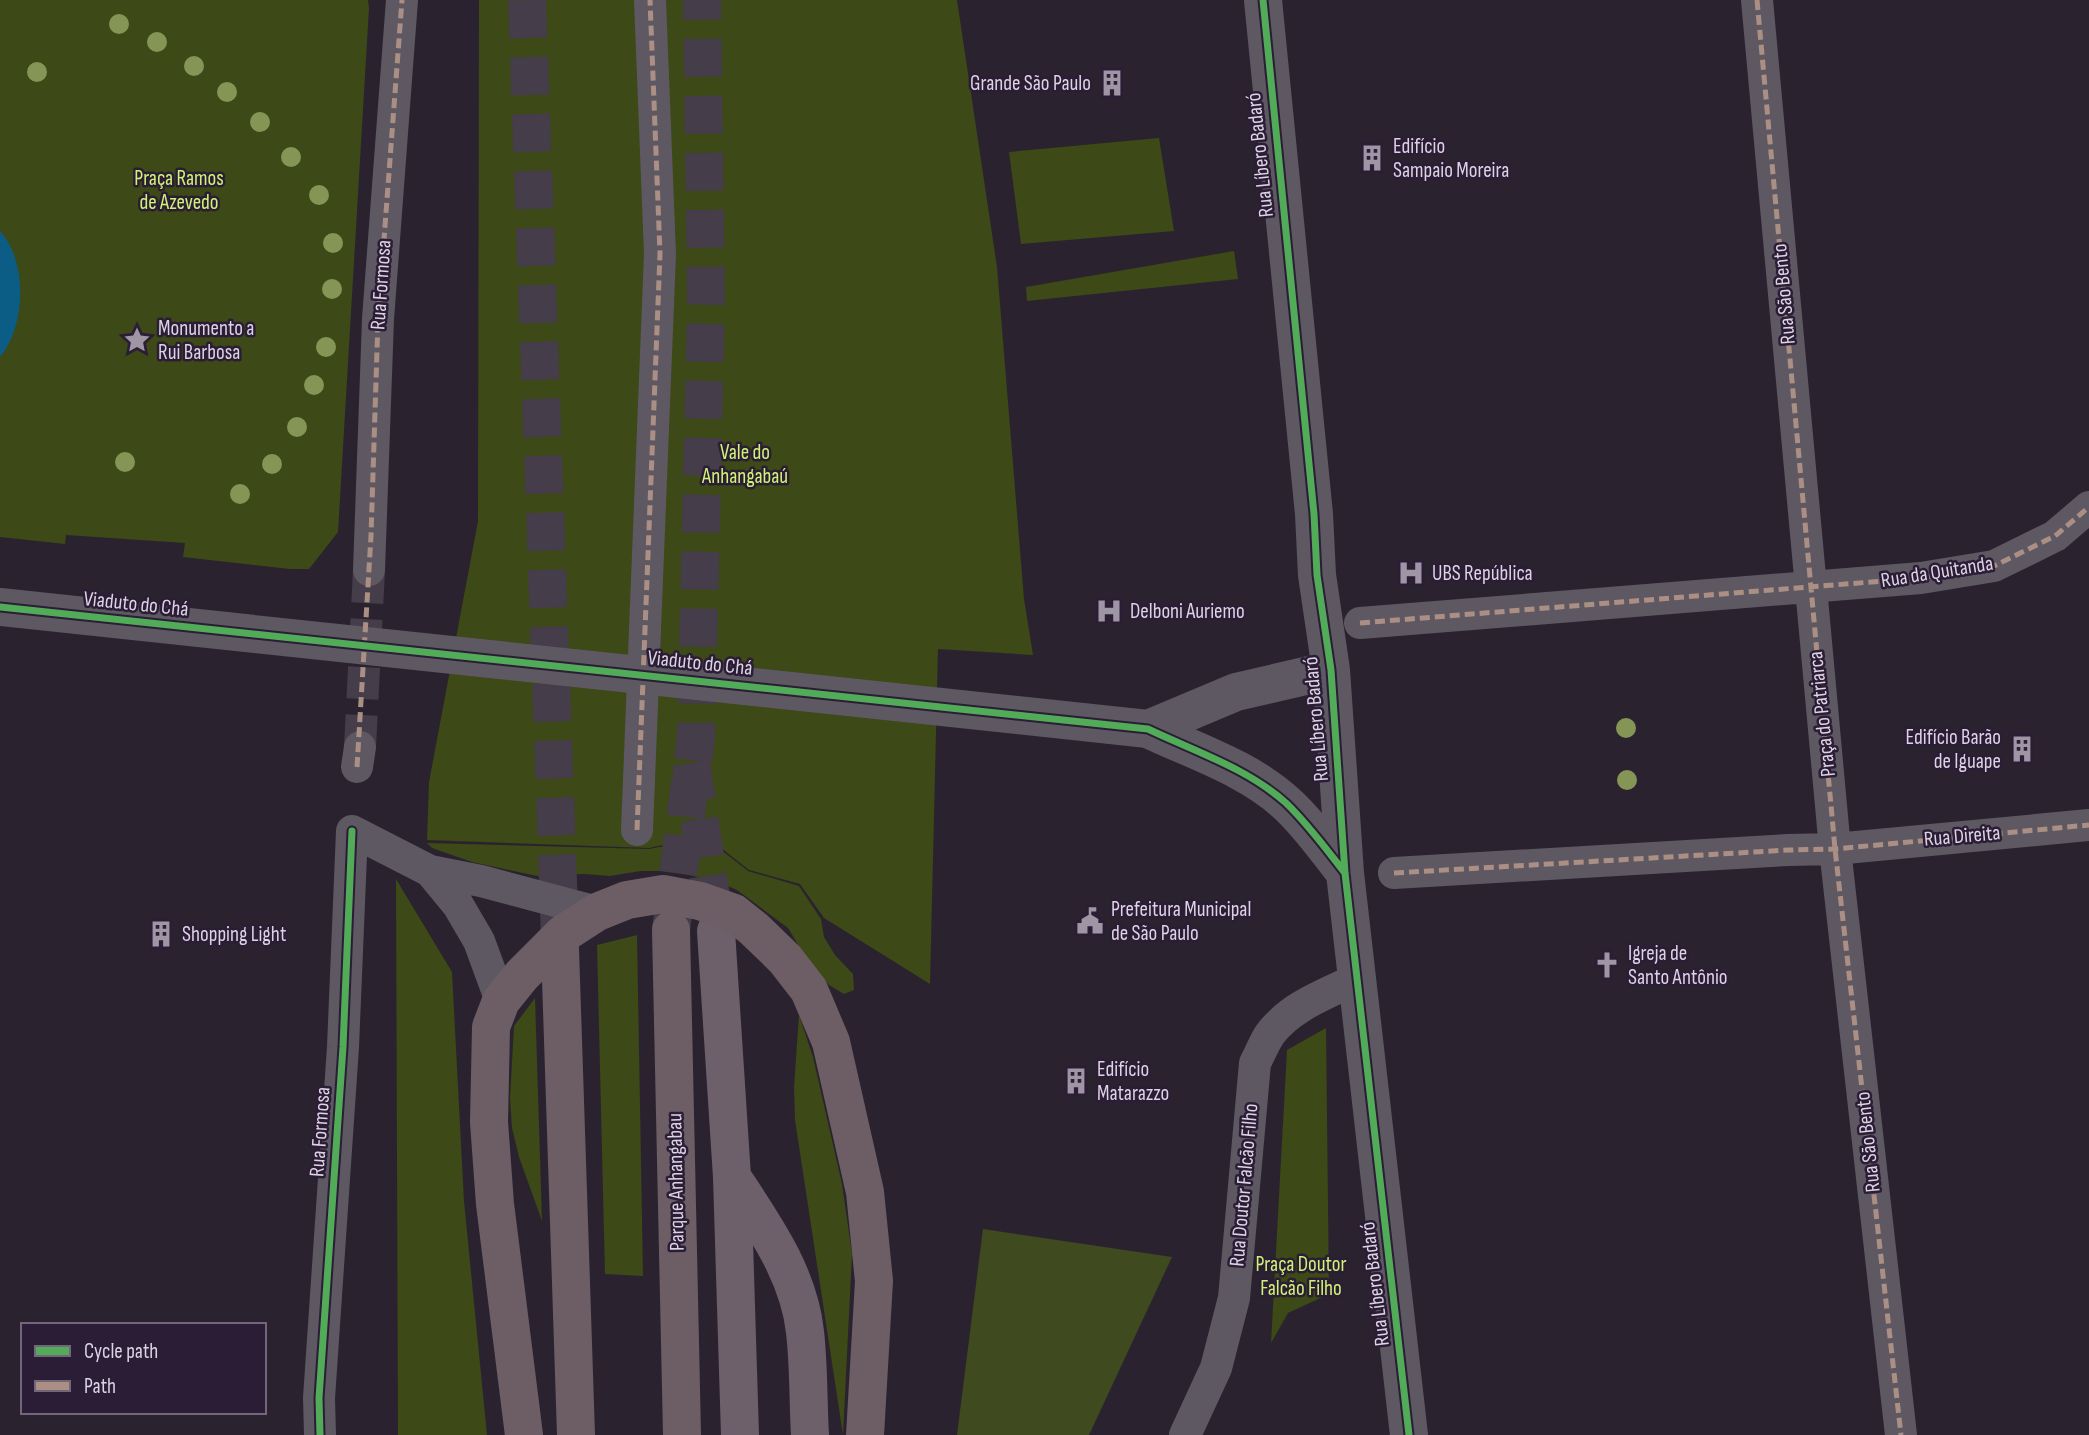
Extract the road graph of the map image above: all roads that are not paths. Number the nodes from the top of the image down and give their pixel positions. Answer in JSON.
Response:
{"nodes":[{"id":1,"x":402,"y":0,"type":"edge"},
{"id":2,"x":650,"y":0,"type":"edge"},
{"id":3,"x":1263,"y":0,"type":"edge"},
{"id":4,"x":1757,"y":0,"type":"edge"},
{"id":5,"x":2089,"y":507,"type":"edge"},
{"id":6,"x":369,"y":570,"type":"tunnel mouth"},
{"id":7,"x":1810,"y":588,"type":"junction"},
{"id":8,"x":0,"y":607,"type":"edge"},
{"id":9,"x":1360,"y":623,"type":"dead end"},
{"id":10,"x":1331,"y":670,"type":"junction"},
{"id":11,"x":1145,"y":729,"type":"junction"},
{"id":12,"x":2089,"y":825,"type":"edge"},
{"id":13,"x":637,"y":830,"type":"dead end"},
{"id":14,"x":1835,"y":849,"type":"junction"},
{"id":15,"x":430,"y":871,"type":"junction"},
{"id":16,"x":1345,"y":873,"type":"junction"},
{"id":17,"x":1394,"y":873,"type":"dead end"},
{"id":18,"x":597,"y":912,"type":"junction"},
{"id":19,"x":671,"y":930,"type":"tunnel mouth"},
{"id":20,"x":716,"y":931,"type":"tunnel mouth"},
{"id":21,"x":560,"y":949,"type":"tunnel mouth"},
{"id":22,"x":1357,"y":979,"type":"junction"},
{"id":23,"x":501,"y":1001,"type":"junction"},
{"id":24,"x":732,"y":1177,"type":"junction"},
{"id":25,"x":320,"y":1435,"type":"edge"},
{"id":26,"x":524,"y":1435,"type":"edge"},
{"id":27,"x":576,"y":1435,"type":"edge"},
{"id":28,"x":682,"y":1435,"type":"edge"},
{"id":29,"x":740,"y":1435,"type":"edge"},
{"id":30,"x":810,"y":1435,"type":"edge"},
{"id":31,"x":864,"y":1435,"type":"edge"},
{"id":32,"x":1185,"y":1435,"type":"edge"},
{"id":33,"x":1409,"y":1435,"type":"edge"},
{"id":34,"x":1901,"y":1435,"type":"edge"}],
"edges":[{"from":1,"to":6,"type":"street","name":"Rua Formosa"},
{"from":2,"to":13,"type":"street"},
{"from":3,"to":10,"type":"main road","name":"Rua Líbero Badaró"},
{"from":4,"to":7,"type":"street","name":"Rua São Bento"},
{"from":5,"to":7,"type":"street","name":"Rua da Quitanda"},
{"from":7,"to":9,"type":"street"},
{"from":7,"to":14,"type":"street","name":"Praça do Patriarca"},
{"from":8,"to":11,"type":"main road","name":"Viaduto do Chá"},
{"from":10,"to":11,"type":"main road","name":"Viaduto do Chá"},
{"from":10,"to":16,"type":"main road","name":"Rua Líbero Badaró"},
{"from":11,"to":16,"type":"main road","name":"Viaduto do Chá"},
{"from":12,"to":14,"type":"street","name":"Rua Direita"},
{"from":14,"to":17,"type":"street"},
{"from":14,"to":34,"type":"street","name":"Rua São Bento"},
{"from":15,"to":18,"type":"street"},
{"from":15,"to":23,"type":"street"},
{"from":15,"to":25,"type":"street","name":"Rua Formosa"},
{"from":16,"to":22,"type":"main road","name":"Rua Líbero Badaró"},
{"from":18,"to":23,"type":"highway"},
{"from":18,"to":31,"type":"highway"},
{"from":19,"to":28,"type":"highway","name":"Parque Anhangabau"},
{"from":20,"to":24,"type":"main road"},
{"from":21,"to":27,"type":"highway"},
{"from":22,"to":32,"type":"street","name":"Rua Doutor Falcão Filho"},
{"from":22,"to":33,"type":"main road","name":"Rua Líbero Badaró"},
{"from":23,"to":26,"type":"highway"},
{"from":24,"to":29,"type":"main road"},
{"from":24,"to":30,"type":"main road"}]}
